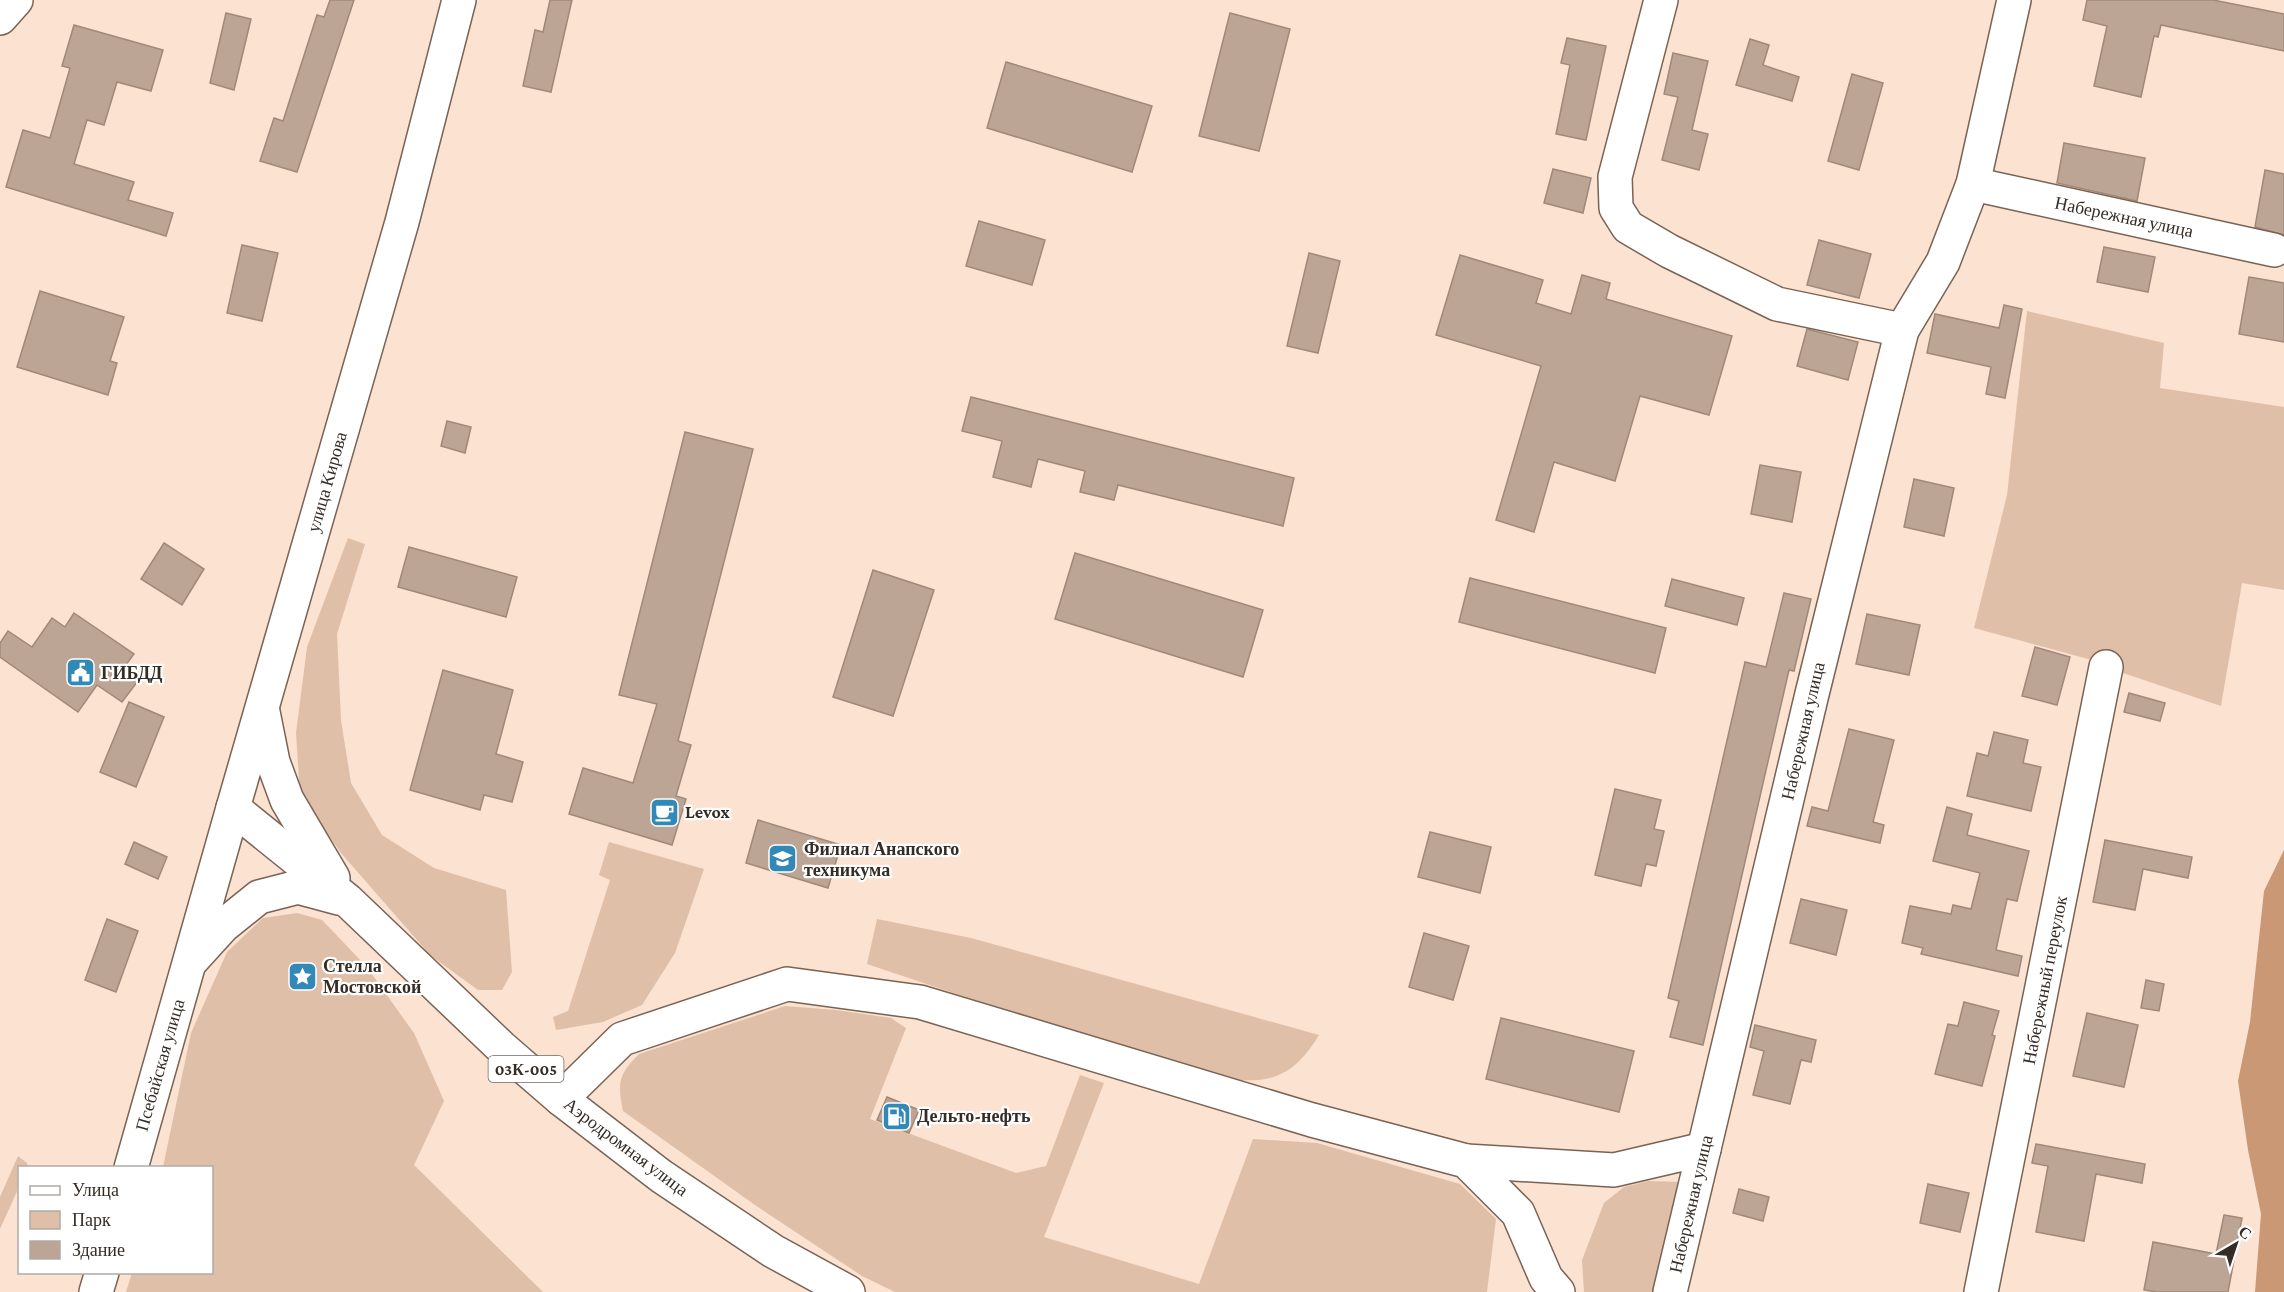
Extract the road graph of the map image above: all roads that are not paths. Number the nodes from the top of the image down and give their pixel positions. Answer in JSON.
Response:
{"nodes":[{"id":1,"x":16,"y":0,"type":"edge"},
{"id":2,"x":459,"y":0,"type":"edge"},
{"id":3,"x":1661,"y":0,"type":"edge"},
{"id":4,"x":2014,"y":0,"type":"edge"},
{"id":5,"x":0,"y":18,"type":"edge"},
{"id":6,"x":1973,"y":184,"type":"junction"},
{"id":7,"x":2274,"y":250,"type":"dead end"},
{"id":8,"x":1902,"y":330,"type":"junction"},
{"id":9,"x":2106,"y":667,"type":"dead end"},
{"id":10,"x":262,"y":707,"type":"junction"},
{"id":11,"x":233,"y":808,"type":"junction"},
{"id":12,"x":346,"y":900,"type":"junction"},
{"id":13,"x":189,"y":962,"type":"junction"},
{"id":14,"x":561,"y":1099,"type":"junction"},
{"id":15,"x":1704,"y":1149,"type":"junction"},
{"id":16,"x":1466,"y":1161,"type":"junction"},
{"id":17,"x":131,"y":1166,"type":"edge"},
{"id":18,"x":101,"y":1274,"type":"edge"},
{"id":19,"x":96,"y":1292,"type":"edge"},
{"id":20,"x":848,"y":1292,"type":"edge"},
{"id":21,"x":1558,"y":1292,"type":"edge"},
{"id":22,"x":1670,"y":1292,"type":"edge"},
{"id":23,"x":1981,"y":1292,"type":"edge"}],
"edges":[{"from":1,"to":5,"type":"street"},
{"from":2,"to":10,"type":"street","name":"улица Кирова"},
{"from":3,"to":8,"type":"street"},
{"from":4,"to":6,"type":"street","name":"Набережная улица"},
{"from":6,"to":7,"type":"street","name":"Набережная улица"},
{"from":6,"to":8,"type":"street","name":"Набережная улица"},
{"from":8,"to":15,"type":"street","name":"Набережная улица"},
{"from":9,"to":23,"type":"street","name":"Набережный переулок"},
{"from":10,"to":11,"type":"street","name":"улица Кирова"},
{"from":10,"to":12,"type":"street","name":"Аэродромная улица"},
{"from":11,"to":12,"type":"street","name":"Аэродромная улица","number":"03К-005"},
{"from":11,"to":13,"type":"street","name":"улица Кирова","number":"03К-005"},
{"from":12,"to":13,"type":"street","name":"Аэродромная улица","number":"03К-005"},
{"from":12,"to":14,"type":"street","name":"Аэродромная улица","number":"03К-005"},
{"from":13,"to":17,"type":"street","name":"Псебайская улица","number":"03К-005"},
{"from":14,"to":16,"type":"street"},
{"from":14,"to":20,"type":"street","name":"Аэродромная улица","number":"03К-005"},
{"from":15,"to":16,"type":"street"},
{"from":15,"to":22,"type":"street","name":"Набережная улица"},
{"from":16,"to":21,"type":"street"},
{"from":18,"to":19,"type":"street"}]}
